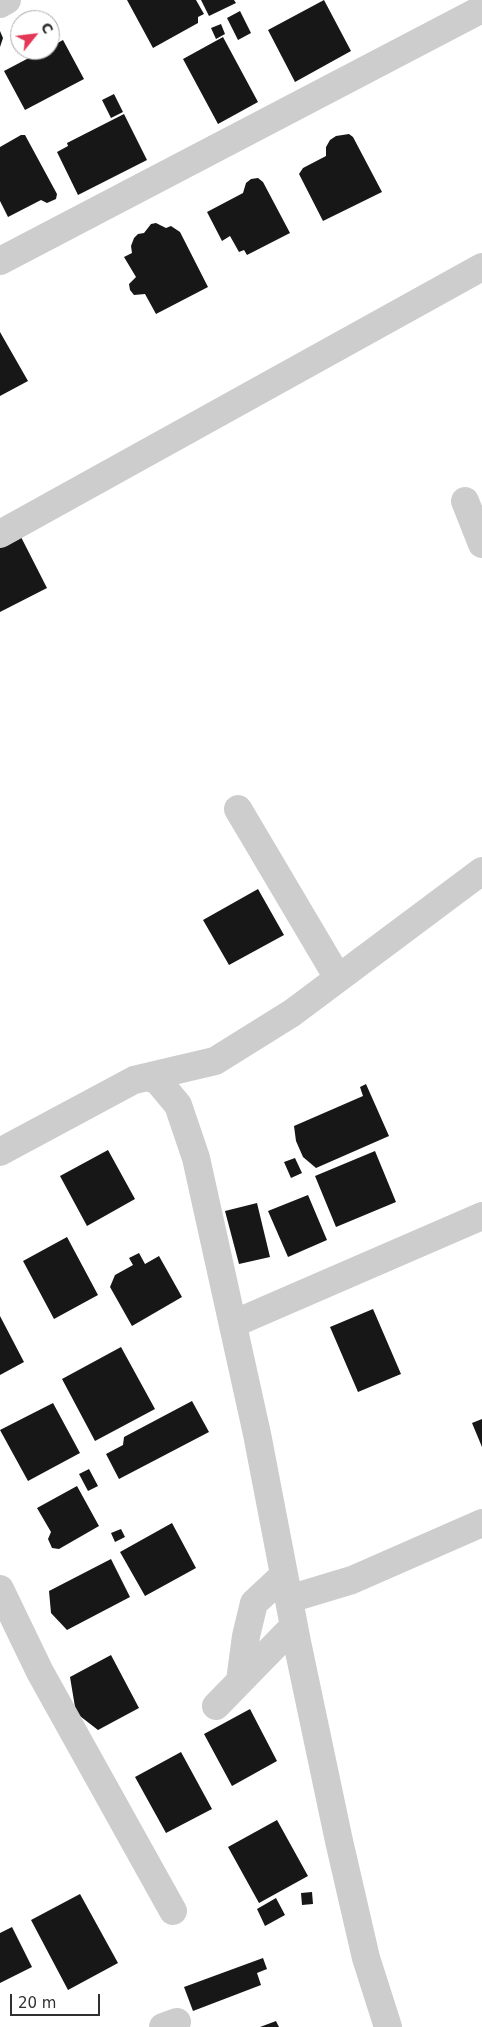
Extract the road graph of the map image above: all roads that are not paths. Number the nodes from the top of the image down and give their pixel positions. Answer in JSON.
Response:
{"nodes":[{"id":1,"x":7,"y":0,"type":"edge"},
{"id":2,"x":0,"y":4,"type":"edge"},
{"id":3,"x":482,"y":9,"type":"edge"},
{"id":4,"x":0,"y":261,"type":"edge"},
{"id":5,"x":482,"y":267,"type":"edge"},
{"id":6,"x":465,"y":501,"type":"dead end"},
{"id":7,"x":0,"y":534,"type":"edge"},
{"id":8,"x":482,"y":544,"type":"edge"},
{"id":9,"x":238,"y":809,"type":"dead end"},
{"id":10,"x":482,"y":871,"type":"edge"},
{"id":11,"x":338,"y":978,"type":"junction"},
{"id":12,"x":215,"y":1061,"type":"junction"},
{"id":13,"x":148,"y":1077,"type":"junction"},
{"id":14,"x":178,"y":1105,"type":"junction"},
{"id":15,"x":0,"y":1152,"type":"edge"},
{"id":16,"x":482,"y":1216,"type":"edge"},
{"id":17,"x":233,"y":1324,"type":"junction"},
{"id":18,"x":482,"y":1523,"type":"edge"},
{"id":19,"x":287,"y":1587,"type":"junction"},
{"id":20,"x":0,"y":1589,"type":"edge"},
{"id":21,"x":294,"y":1626,"type":"junction"},
{"id":22,"x":240,"y":1680,"type":"junction"},
{"id":23,"x":216,"y":1706,"type":"dead end"},
{"id":24,"x":173,"y":1911,"type":"dead end"},
{"id":25,"x":388,"y":2027,"type":"edge"}],
"edges":[{"from":1,"to":2,"type":"street"},
{"from":3,"to":4,"type":"street"},
{"from":5,"to":7,"type":"street"},
{"from":6,"to":8,"type":"street"},
{"from":9,"to":11,"type":"street"},
{"from":10,"to":11,"type":"street"},
{"from":11,"to":12,"type":"street"},
{"from":12,"to":13,"type":"street"},
{"from":12,"to":14,"type":"street"},
{"from":13,"to":14,"type":"street"},
{"from":13,"to":15,"type":"street"},
{"from":14,"to":17,"type":"street"},
{"from":16,"to":17,"type":"street"},
{"from":17,"to":19,"type":"street"},
{"from":18,"to":19,"type":"street"},
{"from":19,"to":21,"type":"street"},
{"from":19,"to":22,"type":"street"},
{"from":20,"to":24,"type":"street"},
{"from":21,"to":22,"type":"street"},
{"from":21,"to":25,"type":"street"},
{"from":22,"to":23,"type":"street"}]}
